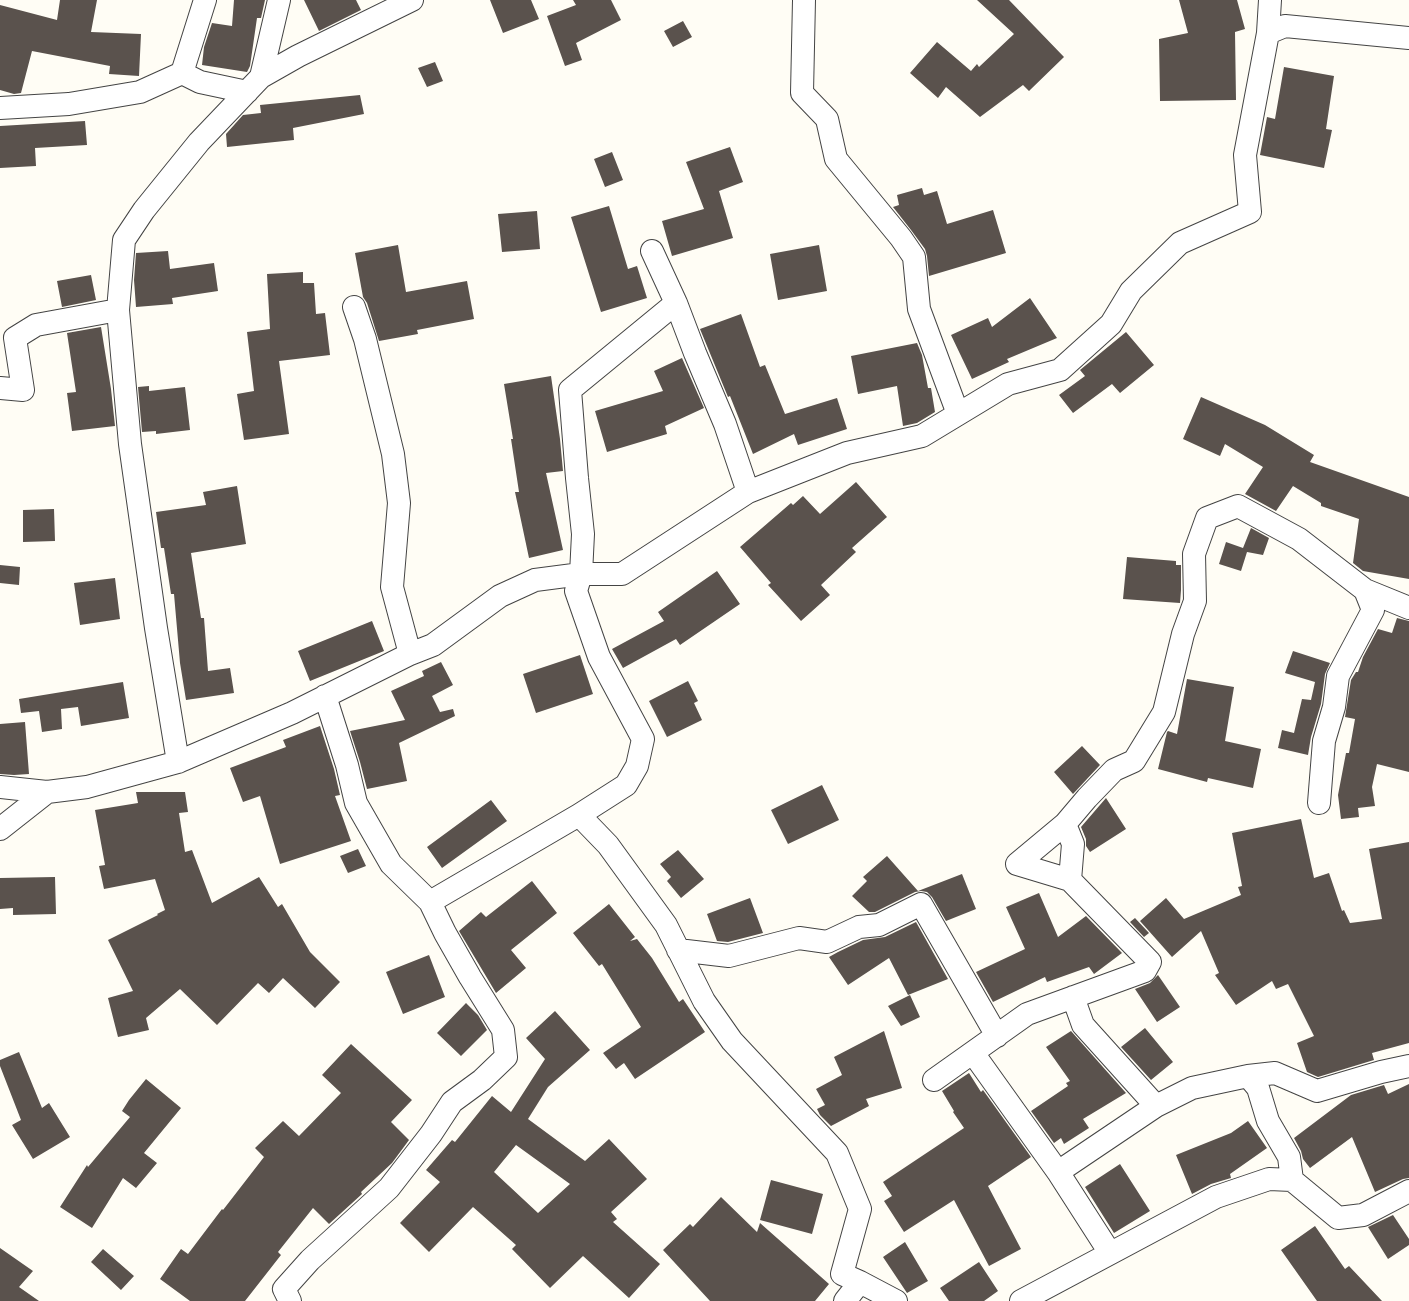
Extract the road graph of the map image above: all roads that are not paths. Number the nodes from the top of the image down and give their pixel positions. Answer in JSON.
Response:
{"nodes":[{"id":1,"x":205,"y":0,"type":"edge"},
{"id":2,"x":279,"y":0,"type":"edge"},
{"id":3,"x":412,"y":0,"type":"edge"},
{"id":4,"x":804,"y":0,"type":"edge"},
{"id":5,"x":1270,"y":0,"type":"edge"},
{"id":6,"x":1268,"y":33,"type":"junction"},
{"id":7,"x":1409,"y":38,"type":"edge"},
{"id":8,"x":182,"y":73,"type":"junction"},
{"id":9,"x":254,"y":84,"type":"junction"},
{"id":10,"x":0,"y":108,"type":"edge"},
{"id":11,"x":652,"y":251,"type":"dead end"},
{"id":12,"x":676,"y":303,"type":"junction"},
{"id":13,"x":354,"y":307,"type":"dead end"},
{"id":14,"x":118,"y":310,"type":"junction"},
{"id":15,"x":0,"y":388,"type":"edge"},
{"id":16,"x":958,"y":414,"type":"junction"},
{"id":17,"x":748,"y":492,"type":"junction"},
{"id":18,"x":580,"y":574,"type":"junction"},
{"id":19,"x":1365,"y":590,"type":"junction"},
{"id":20,"x":1409,"y":608,"type":"edge"},
{"id":21,"x":410,"y":654,"type":"junction"},
{"id":22,"x":326,"y":696,"type":"junction"},
{"id":23,"x":178,"y":762,"type":"junction"},
{"id":24,"x":0,"y":788,"type":"edge"},
{"id":25,"x":47,"y":792,"type":"junction"},
{"id":26,"x":1319,"y":803,"type":"dead end"},
{"id":27,"x":579,"y":815,"type":"junction"},
{"id":28,"x":1065,"y":824,"type":"junction"},
{"id":29,"x":0,"y":829,"type":"edge"},
{"id":30,"x":1070,"y":880,"type":"junction"},
{"id":31,"x":430,"y":902,"type":"junction"},
{"id":32,"x":678,"y":950,"type":"junction"},
{"id":33,"x":1073,"y":997,"type":"junction"},
{"id":34,"x":997,"y":1036,"type":"junction"},
{"id":35,"x":973,"y":1053,"type":"junction"},
{"id":36,"x":1409,"y":1066,"type":"edge"},
{"id":37,"x":1248,"y":1076,"type":"junction"},
{"id":38,"x":934,"y":1080,"type":"dead end"},
{"id":39,"x":1156,"y":1106,"type":"junction"},
{"id":40,"x":1058,"y":1172,"type":"junction"},
{"id":41,"x":1292,"y":1180,"type":"junction"},
{"id":42,"x":1407,"y":1196,"type":"edge"},
{"id":43,"x":1110,"y":1253,"type":"junction"},
{"id":44,"x":860,"y":1282,"type":"junction"},
{"id":45,"x":290,"y":1301,"type":"edge"},
{"id":46,"x":845,"y":1301,"type":"edge"},
{"id":47,"x":896,"y":1301,"type":"edge"},
{"id":48,"x":1021,"y":1301,"type":"edge"}],
"edges":[{"from":1,"to":8,"type":"street"},
{"from":2,"to":9,"type":"street"},
{"from":3,"to":9,"type":"street"},
{"from":4,"to":16,"type":"street"},
{"from":5,"to":6,"type":"street"},
{"from":6,"to":7,"type":"street"},
{"from":6,"to":16,"type":"street"},
{"from":8,"to":9,"type":"street"},
{"from":8,"to":10,"type":"street"},
{"from":9,"to":14,"type":"street"},
{"from":11,"to":12,"type":"street"},
{"from":12,"to":17,"type":"street"},
{"from":12,"to":18,"type":"street"},
{"from":13,"to":21,"type":"street"},
{"from":14,"to":15,"type":"street"},
{"from":14,"to":23,"type":"street"},
{"from":16,"to":17,"type":"street"},
{"from":17,"to":18,"type":"street"},
{"from":18,"to":21,"type":"street"},
{"from":18,"to":27,"type":"street"},
{"from":19,"to":20,"type":"street"},
{"from":19,"to":26,"type":"street"},
{"from":19,"to":28,"type":"street"},
{"from":21,"to":22,"type":"street"},
{"from":22,"to":23,"type":"street"},
{"from":22,"to":31,"type":"street"},
{"from":23,"to":25,"type":"street"},
{"from":24,"to":25,"type":"street"},
{"from":25,"to":29,"type":"street"},
{"from":27,"to":31,"type":"street"},
{"from":27,"to":32,"type":"street"},
{"from":28,"to":30,"type":"street"},
{"from":28,"to":30,"type":"street"},
{"from":30,"to":33,"type":"street"},
{"from":31,"to":45,"type":"street"},
{"from":32,"to":34,"type":"street"},
{"from":32,"to":44,"type":"street"},
{"from":33,"to":34,"type":"street"},
{"from":33,"to":39,"type":"street"},
{"from":34,"to":35,"type":"street"},
{"from":35,"to":38,"type":"street"},
{"from":35,"to":40,"type":"street"},
{"from":36,"to":37,"type":"street"},
{"from":37,"to":39,"type":"street"},
{"from":37,"to":41,"type":"street"},
{"from":39,"to":40,"type":"street"},
{"from":40,"to":43,"type":"street"},
{"from":41,"to":42,"type":"street"},
{"from":41,"to":43,"type":"street"},
{"from":43,"to":48,"type":"street"},
{"from":44,"to":46,"type":"street"},
{"from":44,"to":47,"type":"street"}]}
